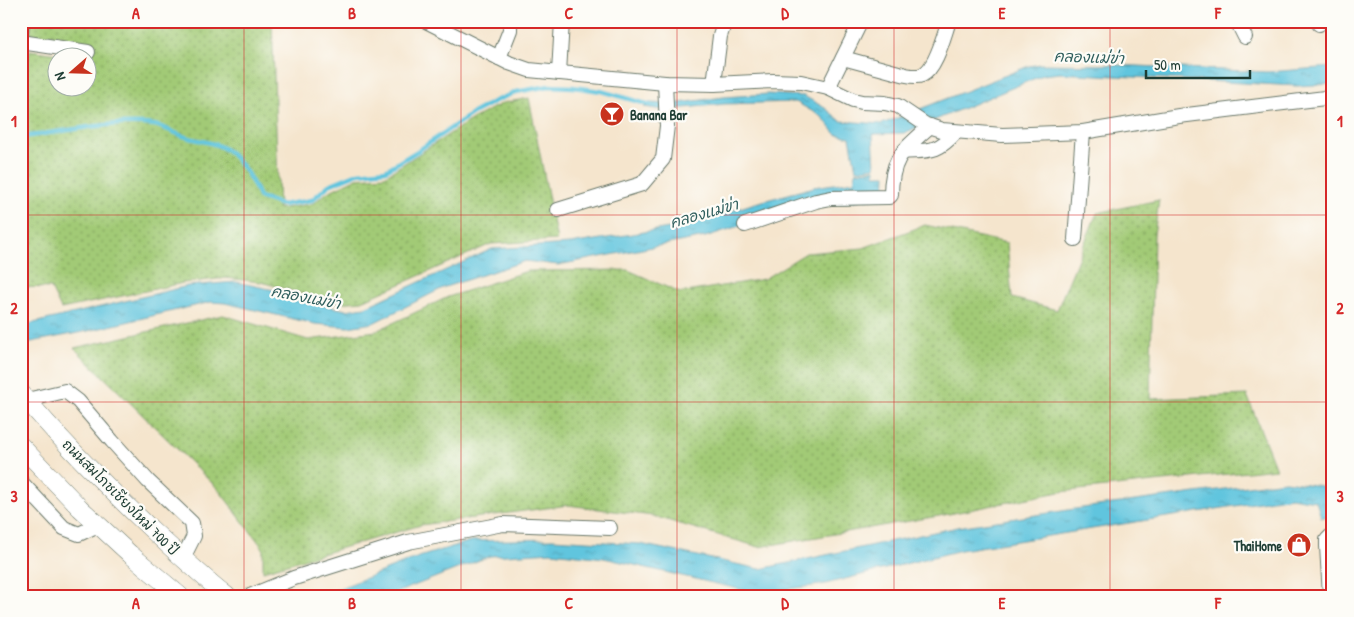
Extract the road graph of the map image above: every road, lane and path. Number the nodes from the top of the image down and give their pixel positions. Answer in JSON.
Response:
{"nodes":[{"id":1,"x":22,"y":21,"type":"edge"},
{"id":2,"x":426,"y":21,"type":"edge"},
{"id":3,"x":510,"y":21,"type":"edge"},
{"id":4,"x":562,"y":21,"type":"edge"},
{"id":5,"x":725,"y":21,"type":"edge"},
{"id":6,"x":861,"y":21,"type":"edge"},
{"id":7,"x":949,"y":21,"type":"edge"},
{"id":8,"x":1238,"y":21,"type":"edge"},
{"id":9,"x":21,"y":32,"type":"edge"},
{"id":10,"x":1245,"y":37,"type":"dead end"},
{"id":11,"x":21,"y":42,"type":"edge"},
{"id":12,"x":61,"y":48,"type":"edge"},
{"id":13,"x":499,"y":58,"type":"junction"},
{"id":14,"x":843,"y":58,"type":"junction"},
{"id":15,"x":559,"y":73,"type":"junction"},
{"id":16,"x":665,"y":82,"type":"junction"},
{"id":17,"x":714,"y":84,"type":"junction"},
{"id":18,"x":828,"y":88,"type":"junction"},
{"id":19,"x":1333,"y":97,"type":"edge"},
{"id":20,"x":928,"y":125,"type":"junction"},
{"id":21,"x":956,"y":132,"type":"junction"},
{"id":22,"x":1084,"y":132,"type":"junction"},
{"id":23,"x":902,"y":152,"type":"junction"},
{"id":24,"x":558,"y":210,"type":"dead end"},
{"id":25,"x":745,"y":225,"type":"dead end"},
{"id":26,"x":1075,"y":239,"type":"dead end"},
{"id":27,"x":24,"y":396,"type":"edge"},
{"id":28,"x":21,"y":446,"type":"edge"},
{"id":29,"x":21,"y":482,"type":"edge"},
{"id":30,"x":98,"y":525,"type":"junction"},
{"id":31,"x":610,"y":528,"type":"dead end"},
{"id":32,"x":1333,"y":534,"type":"edge"},
{"id":33,"x":183,"y":558,"type":"junction"},
{"id":34,"x":180,"y":596,"type":"edge"},
{"id":35,"x":227,"y":596,"type":"edge"},
{"id":36,"x":250,"y":596,"type":"edge"},
{"id":37,"x":1330,"y":596,"type":"edge"}],
"edges":[{"from":1,"to":9,"type":"street"},
{"from":2,"to":13,"type":"street"},
{"from":3,"to":13,"type":"street"},
{"from":4,"to":15,"type":"street"},
{"from":5,"to":17,"type":"street"},
{"from":6,"to":14,"type":"street"},
{"from":7,"to":14,"type":"street"},
{"from":8,"to":10,"type":"street"},
{"from":11,"to":12,"type":"street"},
{"from":13,"to":15,"type":"street"},
{"from":14,"to":18,"type":"street"},
{"from":15,"to":16,"type":"street"},
{"from":16,"to":17,"type":"street"},
{"from":16,"to":24,"type":"street"},
{"from":17,"to":18,"type":"street"},
{"from":18,"to":20,"type":"street"},
{"from":19,"to":22,"type":"street"},
{"from":20,"to":21,"type":"street"},
{"from":20,"to":23,"type":"street"},
{"from":21,"to":22,"type":"street"},
{"from":21,"to":23,"type":"street"},
{"from":22,"to":26,"type":"street"},
{"from":23,"to":25,"type":"street"},
{"from":27,"to":33,"type":"main road","name":"ถนนสมโภชเชียงใหม่ 700 ปี"},
{"from":27,"to":33,"type":"street"},
{"from":28,"to":30,"type":"main road"},
{"from":29,"to":30,"type":"street"},
{"from":30,"to":34,"type":"main road"},
{"from":31,"to":36,"type":"street"},
{"from":32,"to":37,"type":"street"},
{"from":33,"to":35,"type":"main road","name":"ถนนสมโภชเชียงใหม่ 700 ปี"}]}
